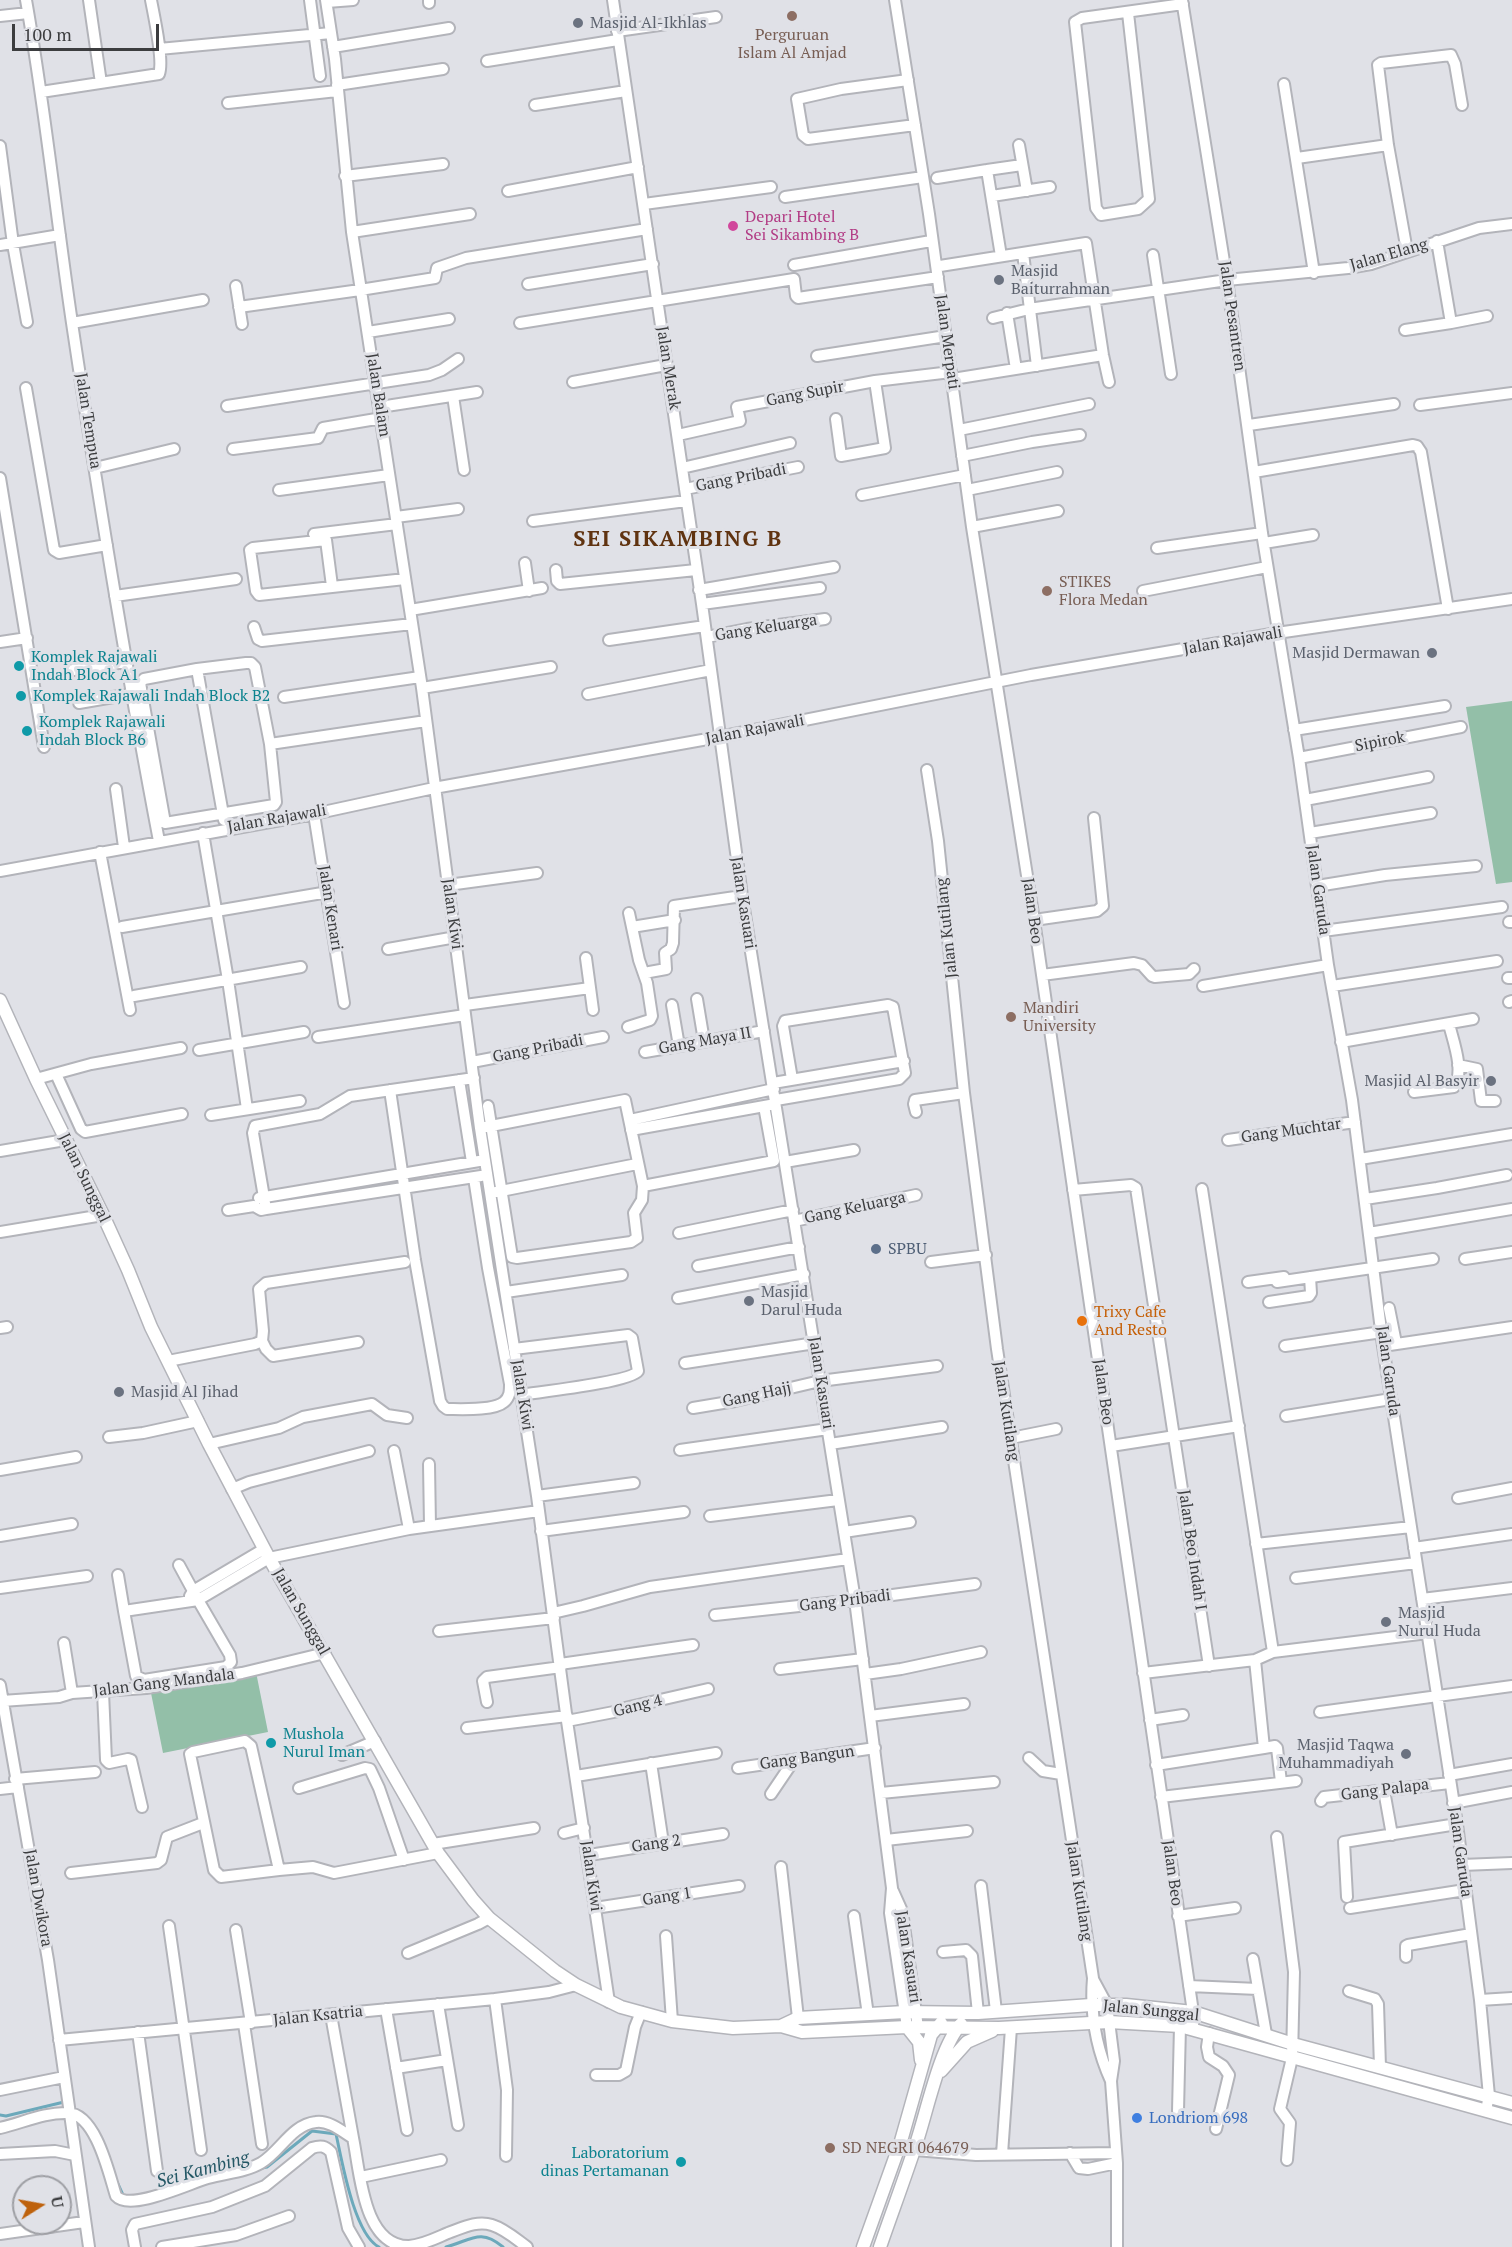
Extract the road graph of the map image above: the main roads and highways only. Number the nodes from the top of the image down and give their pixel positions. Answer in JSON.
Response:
{"nodes":[{"id":1,"x":0,"y":1000,"type":"edge"},
{"id":2,"x":6,"y":1025,"type":"edge"},
{"id":3,"x":953,"y":2013,"type":"junction"},
{"id":4,"x":976,"y":2013,"type":"junction"},
{"id":5,"x":781,"y":2026,"type":"junction"},
{"id":6,"x":913,"y":2028,"type":"junction"},
{"id":7,"x":936,"y":2028,"type":"junction"},
{"id":8,"x":958,"y":2028,"type":"junction"},
{"id":9,"x":1005,"y":2028,"type":"junction"},
{"id":10,"x":921,"y":2065,"type":"junction"},
{"id":11,"x":937,"y":2077,"type":"junction"},
{"id":12,"x":1512,"y":2103,"type":"edge"},
{"id":13,"x":1512,"y":2118,"type":"edge"},
{"id":14,"x":863,"y":2247,"type":"edge"},
{"id":15,"x":880,"y":2247,"type":"edge"}],
"edges":[{"from":1,"to":2,"type":"main road","name":"Jalan Sunggal"},
{"from":2,"to":5,"type":"main road","name":"Jalan Sunggal"},
{"from":3,"to":4,"type":"main road","name":"Jalan Sunggal"},
{"from":3,"to":5,"type":"main road","name":"Jalan Sunggal"},
{"from":3,"to":7,"type":"main road"},
{"from":4,"to":8,"type":"main road"},
{"from":4,"to":12,"type":"main road","name":"Jalan Sunggal"},
{"from":5,"to":6,"type":"main road","name":"Jalan Sunggal"},
{"from":6,"to":7,"type":"main road","name":"Jalan Sunggal"},
{"from":6,"to":10,"type":"main road"},
{"from":7,"to":8,"type":"main road","name":"Jalan Sunggal"},
{"from":7,"to":10,"type":"main road"},
{"from":8,"to":9,"type":"main road","name":"Jalan Sunggal"},
{"from":8,"to":11,"type":"main road"},
{"from":9,"to":11,"type":"main road"},
{"from":9,"to":13,"type":"main road","name":"Jalan Sunggal"},
{"from":10,"to":14,"type":"main road"},
{"from":11,"to":15,"type":"main road"}]}
